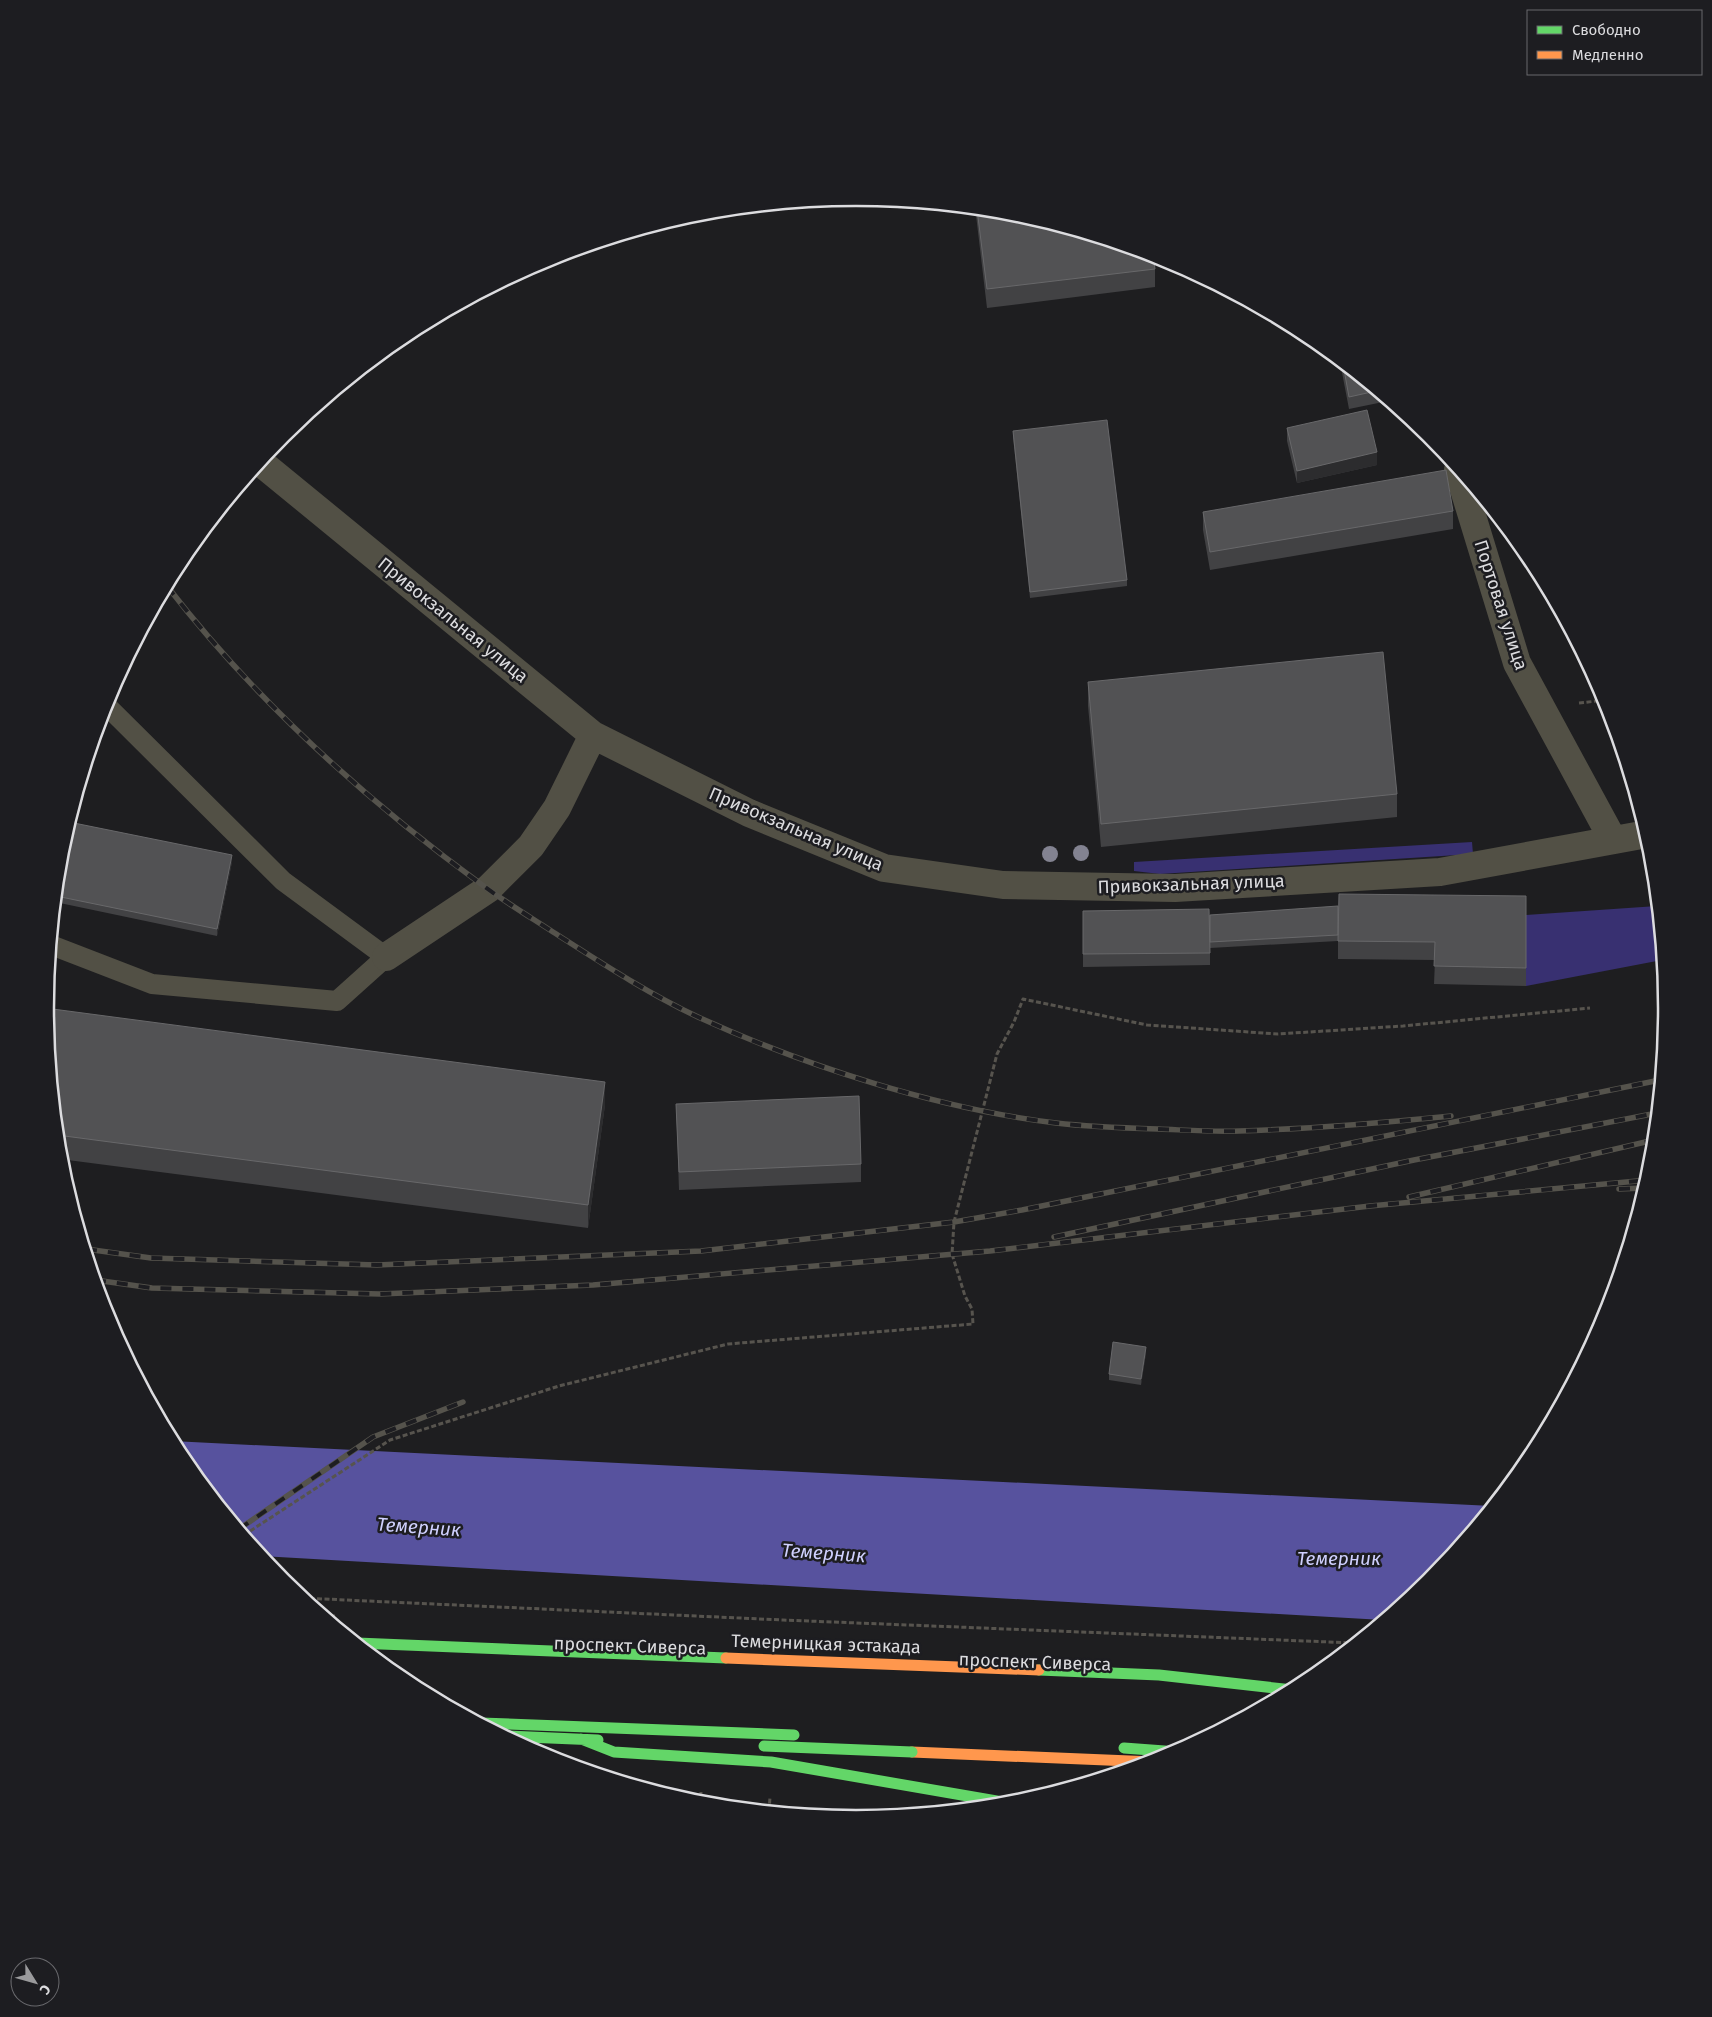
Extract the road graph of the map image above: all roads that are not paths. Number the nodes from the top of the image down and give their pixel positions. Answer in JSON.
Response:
{"nodes":[{"id":1,"x":265,"y":466,"type":"edge"},
{"id":2,"x":1462,"y":484,"type":"edge"},
{"id":3,"x":111,"y":710,"type":"edge"},
{"id":4,"x":593,"y":735,"type":"junction"},
{"id":5,"x":1639,"y":835,"type":"edge"},
{"id":6,"x":1613,"y":840,"type":"junction"},
{"id":7,"x":56,"y":947,"type":"edge"},
{"id":8,"x":386,"y":957,"type":"junction"},
{"id":9,"x":366,"y":1643,"type":"edge"},
{"id":10,"x":381,"y":1654,"type":"edge"},
{"id":11,"x":1281,"y":1689,"type":"edge"},
{"id":12,"x":1267,"y":1697,"type":"edge"},
{"id":13,"x":493,"y":1723,"type":"edge"},
{"id":14,"x":805,"y":1736,"type":"dead end"},
{"id":15,"x":520,"y":1737,"type":"edge"},
{"id":16,"x":581,"y":1739,"type":"junction"},
{"id":17,"x":620,"y":1740,"type":"dead end"},
{"id":18,"x":749,"y":1745,"type":"dead end"},
{"id":19,"x":1117,"y":1748,"type":"dead end"},
{"id":20,"x":1161,"y":1751,"type":"edge"},
{"id":21,"x":1133,"y":1761,"type":"edge"},
{"id":22,"x":987,"y":1799,"type":"edge"}],
"edges":[{"from":1,"to":4,"type":"street","name":"Привокзальная улица"},
{"from":2,"to":6,"type":"street","name":"Портовая улица"},
{"from":3,"to":8,"type":"lane"},
{"from":4,"to":6,"type":"street","name":"Привокзальная улица"},
{"from":4,"to":8,"type":"street"},
{"from":5,"to":6,"type":"street","name":"Привокзальная улица"},
{"from":7,"to":8,"type":"lane"},
{"from":9,"to":11,"type":"main road","name":"Темерницкая эстакада"},
{"from":10,"to":12,"type":"main road","name":"проспект Сиверса"},
{"from":13,"to":14,"type":"main road"},
{"from":15,"to":16,"type":"main road","bridge":true},
{"from":16,"to":17,"type":"main road","bridge":true},
{"from":16,"to":22,"type":"main road","bridge":true},
{"from":18,"to":21,"type":"main road","bridge":true},
{"from":19,"to":20,"type":"main road"}]}
